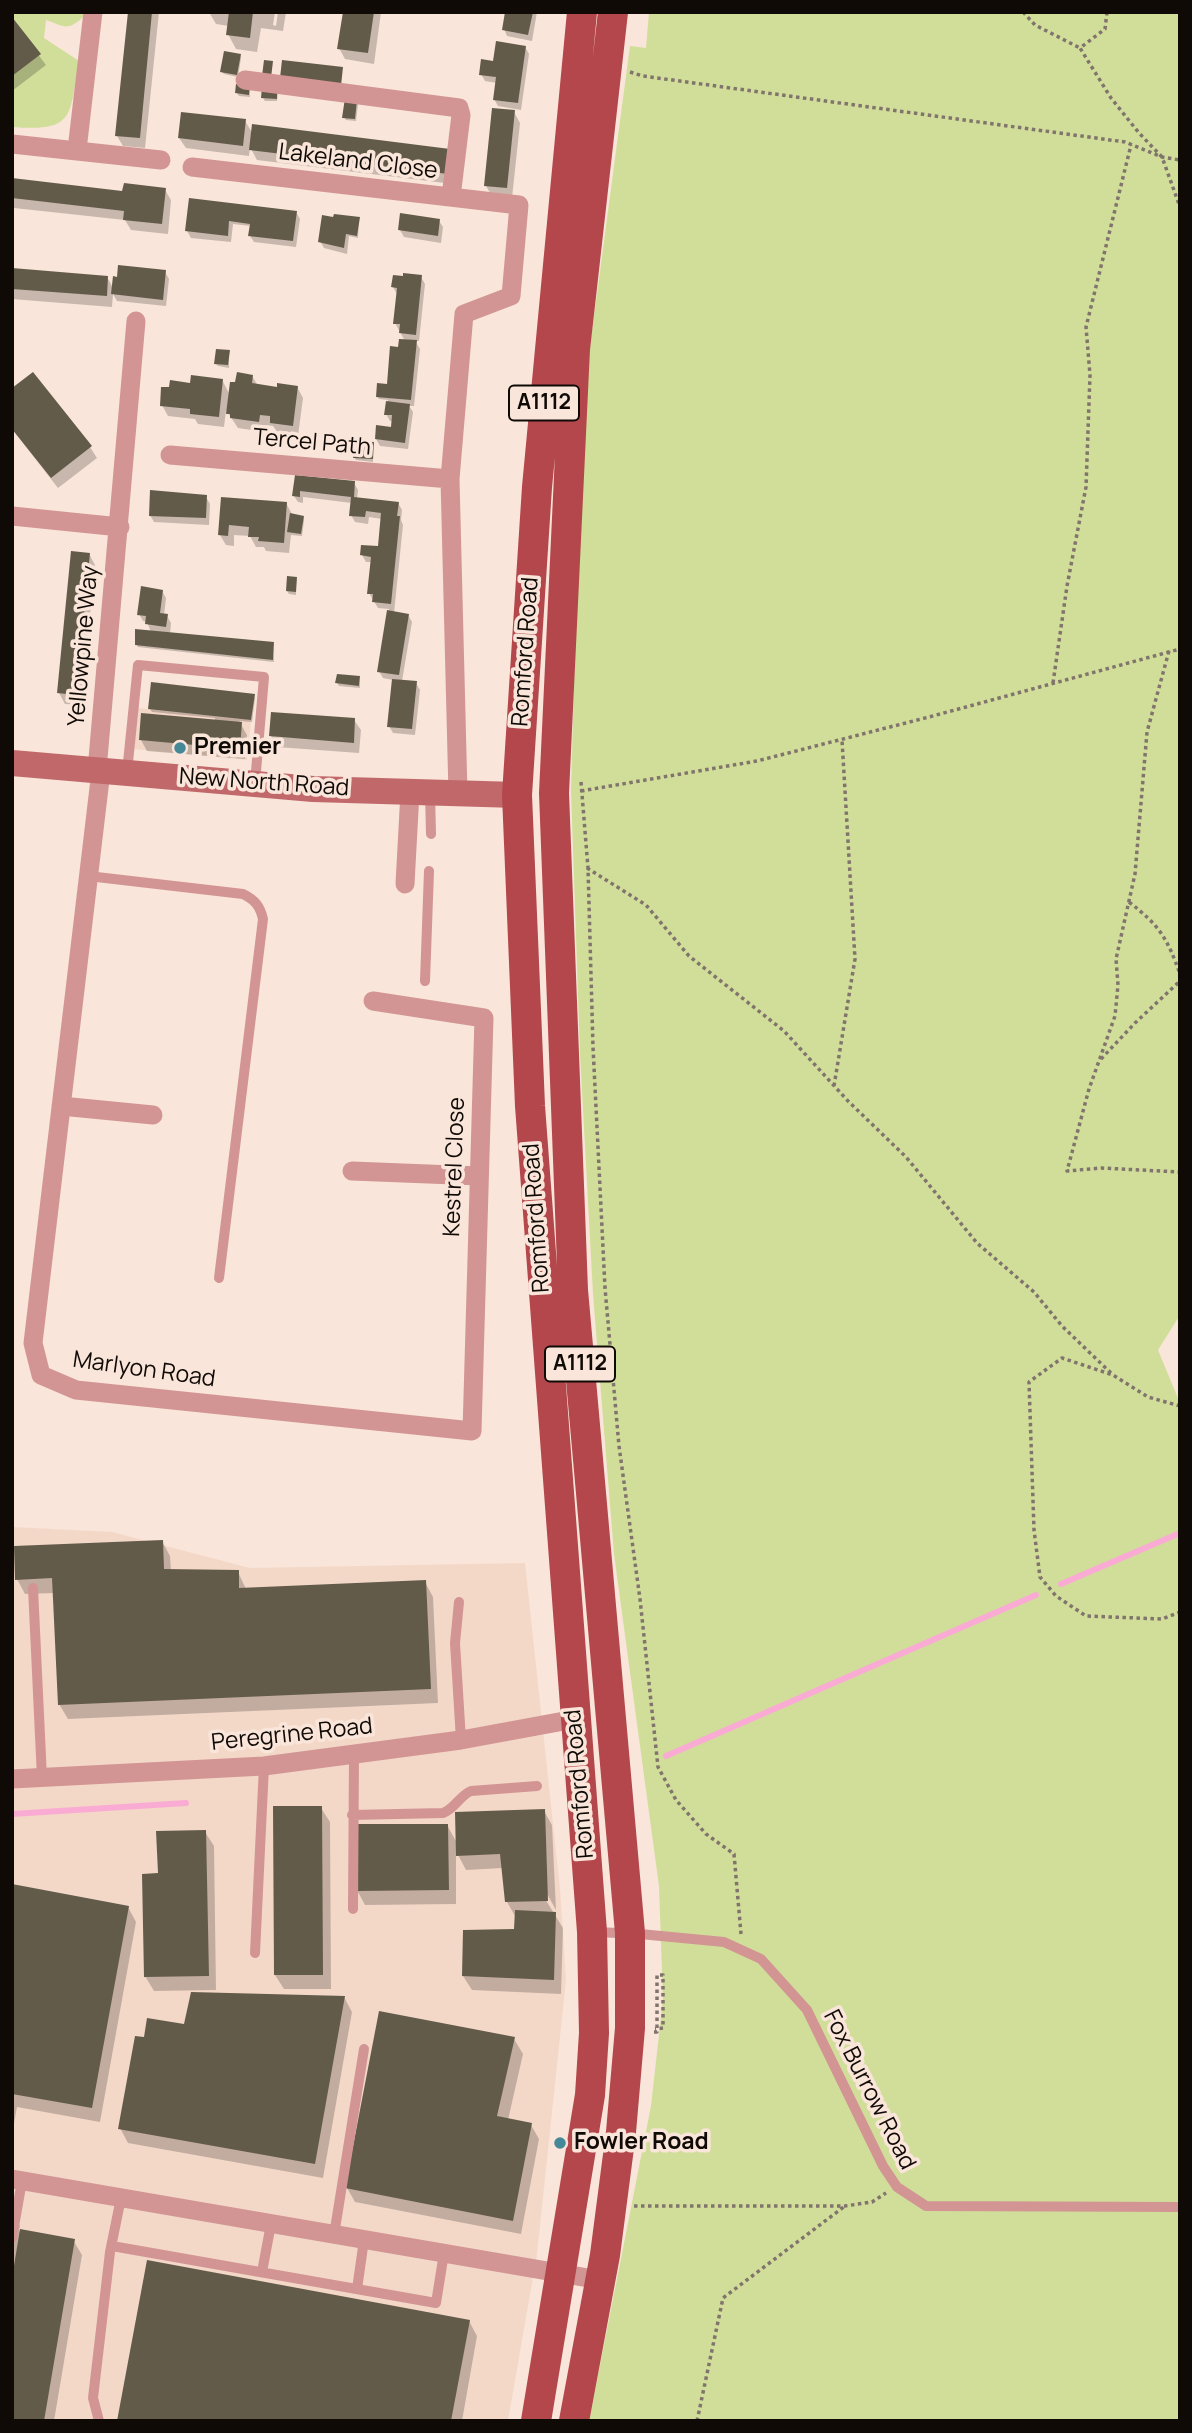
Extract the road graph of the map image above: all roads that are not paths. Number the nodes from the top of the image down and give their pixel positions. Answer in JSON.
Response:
{"nodes":[{"id":1,"x":93,"y":12,"type":"edge"},
{"id":2,"x":582,"y":12,"type":"edge"},
{"id":3,"x":614,"y":12,"type":"edge"},
{"id":4,"x":245,"y":79,"type":"dead end"},
{"id":5,"x":12,"y":144,"type":"edge"},
{"id":6,"x":77,"y":150,"type":"junction"},
{"id":7,"x":161,"y":160,"type":"dead end"},
{"id":8,"x":192,"y":167,"type":"dead end"},
{"id":9,"x":451,"y":197,"type":"junction"},
{"id":10,"x":136,"y":321,"type":"dead end"},
{"id":11,"x":170,"y":455,"type":"dead end"},
{"id":12,"x":450,"y":479,"type":"junction"},
{"id":13,"x":12,"y":516,"type":"edge"},
{"id":14,"x":120,"y":527,"type":"junction"},
{"id":15,"x":12,"y":763,"type":"edge"},
{"id":16,"x":108,"y":771,"type":"junction"},
{"id":17,"x":254,"y":784,"type":"junction"},
{"id":18,"x":420,"y":792,"type":"junction"},
{"id":19,"x":567,"y":792,"type":"junction"},
{"id":20,"x":458,"y":794,"type":"junction"},
{"id":21,"x":517,"y":795,"type":"junction"},
{"id":22,"x":431,"y":834,"type":"dead end"},
{"id":23,"x":429,"y":871,"type":"dead end"},
{"id":24,"x":88,"y":876,"type":"junction"},
{"id":25,"x":405,"y":884,"type":"dead end"},
{"id":26,"x":425,"y":981,"type":"dead end"},
{"id":27,"x":373,"y":1001,"type":"dead end"},
{"id":28,"x":61,"y":1105,"type":"junction"},
{"id":29,"x":152,"y":1115,"type":"dead end"},
{"id":30,"x":352,"y":1171,"type":"dead end"},
{"id":31,"x":479,"y":1176,"type":"junction"},
{"id":32,"x":219,"y":1278,"type":"dead end"},
{"id":33,"x":472,"y":1431,"type":"joint"},
{"id":34,"x":33,"y":1588,"type":"dead end"},
{"id":35,"x":459,"y":1602,"type":"dead end"},
{"id":36,"x":575,"y":1719,"type":"junction"},
{"id":37,"x":461,"y":1740,"type":"junction"},
{"id":38,"x":354,"y":1754,"type":"junction"},
{"id":39,"x":264,"y":1766,"type":"junction"},
{"id":40,"x":42,"y":1778,"type":"junction"},
{"id":41,"x":12,"y":1779,"type":"edge"},
{"id":42,"x":537,"y":1786,"type":"dead end"},
{"id":43,"x":352,"y":1815,"type":"junction"},
{"id":44,"x":353,"y":1909,"type":"dead end"},
{"id":45,"x":592,"y":1932,"type":"junction"},
{"id":46,"x":630,"y":1933,"type":"junction"},
{"id":47,"x":255,"y":1953,"type":"dead end"},
{"id":48,"x":364,"y":2049,"type":"dead end"},
{"id":49,"x":17,"y":2180,"type":"edge"},
{"id":50,"x":121,"y":2199,"type":"junction"},
{"id":51,"x":1180,"y":2207,"type":"edge"},
{"id":52,"x":271,"y":2224,"type":"junction"},
{"id":53,"x":334,"y":2235,"type":"junction"},
{"id":54,"x":12,"y":2238,"type":"edge"},
{"id":55,"x":364,"y":2240,"type":"junction"},
{"id":56,"x":112,"y":2246,"type":"junction"},
{"id":57,"x":444,"y":2253,"type":"junction"},
{"id":58,"x":262,"y":2272,"type":"junction"},
{"id":59,"x":561,"y":2273,"type":"junction"},
{"id":60,"x":600,"y":2280,"type":"junction"},
{"id":61,"x":357,"y":2288,"type":"junction"},
{"id":62,"x":99,"y":2421,"type":"edge"},
{"id":63,"x":536,"y":2421,"type":"edge"},
{"id":64,"x":574,"y":2421,"type":"edge"}],
"edges":[{"from":1,"to":6,"type":"street"},
{"from":2,"to":21,"type":"main road","name":"Romford Road","number":"A1112"},
{"from":3,"to":19,"type":"main road","name":"Romford Road","number":"A1112"},
{"from":4,"to":9,"type":"street"},
{"from":5,"to":6,"type":"street"},
{"from":6,"to":7,"type":"street"},
{"from":8,"to":9,"type":"street","name":"Lakeland Close"},
{"from":9,"to":12,"type":"street","name":"Lakeland Close"},
{"from":10,"to":14,"type":"street","name":"Yellowpine Way"},
{"from":11,"to":12,"type":"street","name":"Tercel Path"},
{"from":12,"to":20,"type":"street"},
{"from":13,"to":14,"type":"street"},
{"from":14,"to":16,"type":"street","name":"Yellowpine Way"},
{"from":15,"to":16,"type":"street","name":"New North Road"},
{"from":16,"to":17,"type":"street","name":"New North Road"},
{"from":16,"to":17,"type":"lane"},
{"from":16,"to":24,"type":"street","name":"Marlyon Road"},
{"from":17,"to":18,"type":"street","name":"New North Road"},
{"from":18,"to":20,"type":"street","name":"New North Road"},
{"from":18,"to":22,"type":"lane"},
{"from":18,"to":25,"type":"street"},
{"from":19,"to":21,"type":"main road"},
{"from":19,"to":46,"type":"main road","name":"Romford Road","number":"A1112"},
{"from":20,"to":21,"type":"street","name":"New North Road"},
{"from":21,"to":36,"type":"main road","name":"Romford Road","number":"A1112"},
{"from":23,"to":26,"type":"lane"},
{"from":24,"to":28,"type":"street","name":"Marlyon Road"},
{"from":24,"to":32,"type":"lane"},
{"from":27,"to":31,"type":"street","name":"Kestrel Close"},
{"from":28,"to":29,"type":"street"},
{"from":28,"to":33,"type":"street","name":"Marlyon Road"},
{"from":30,"to":31,"type":"street"},
{"from":31,"to":33,"type":"street","name":"Kestrel Close"},
{"from":34,"to":40,"type":"lane"},
{"from":35,"to":37,"type":"lane"},
{"from":36,"to":37,"type":"street","name":"Peregrine Road"},
{"from":36,"to":45,"type":"main road","name":"Romford Road","number":"A1112"},
{"from":37,"to":38,"type":"street","name":"Peregrine Road"},
{"from":38,"to":39,"type":"street","name":"Peregrine Road"},
{"from":38,"to":43,"type":"lane"},
{"from":39,"to":40,"type":"street","name":"Peregrine Road"},
{"from":39,"to":47,"type":"lane"},
{"from":40,"to":41,"type":"street","name":"Peregrine Road"},
{"from":42,"to":43,"type":"lane"},
{"from":43,"to":44,"type":"lane"},
{"from":45,"to":46,"type":"lane","name":"Fox Burrow Road"},
{"from":45,"to":59,"type":"main road","name":"Romford Road","number":"A1112"},
{"from":46,"to":51,"type":"lane","name":"Fox Burrow Road"},
{"from":46,"to":60,"type":"main road","name":"Romford Road","number":"A1112"},
{"from":48,"to":53,"type":"lane"},
{"from":49,"to":50,"type":"street"},
{"from":49,"to":54,"type":"lane"},
{"from":50,"to":52,"type":"street"},
{"from":50,"to":56,"type":"lane"},
{"from":52,"to":53,"type":"street"},
{"from":52,"to":58,"type":"lane"},
{"from":53,"to":55,"type":"street"},
{"from":55,"to":57,"type":"street"},
{"from":55,"to":61,"type":"lane"},
{"from":56,"to":58,"type":"lane"},
{"from":56,"to":62,"type":"lane"},
{"from":57,"to":59,"type":"street"},
{"from":57,"to":61,"type":"lane"},
{"from":58,"to":61,"type":"lane"},
{"from":59,"to":60,"type":"street"},
{"from":59,"to":63,"type":"main road","name":"Romford Road","number":"A1112"},
{"from":60,"to":64,"type":"main road","name":"Romford Road","number":"A1112"}]}
